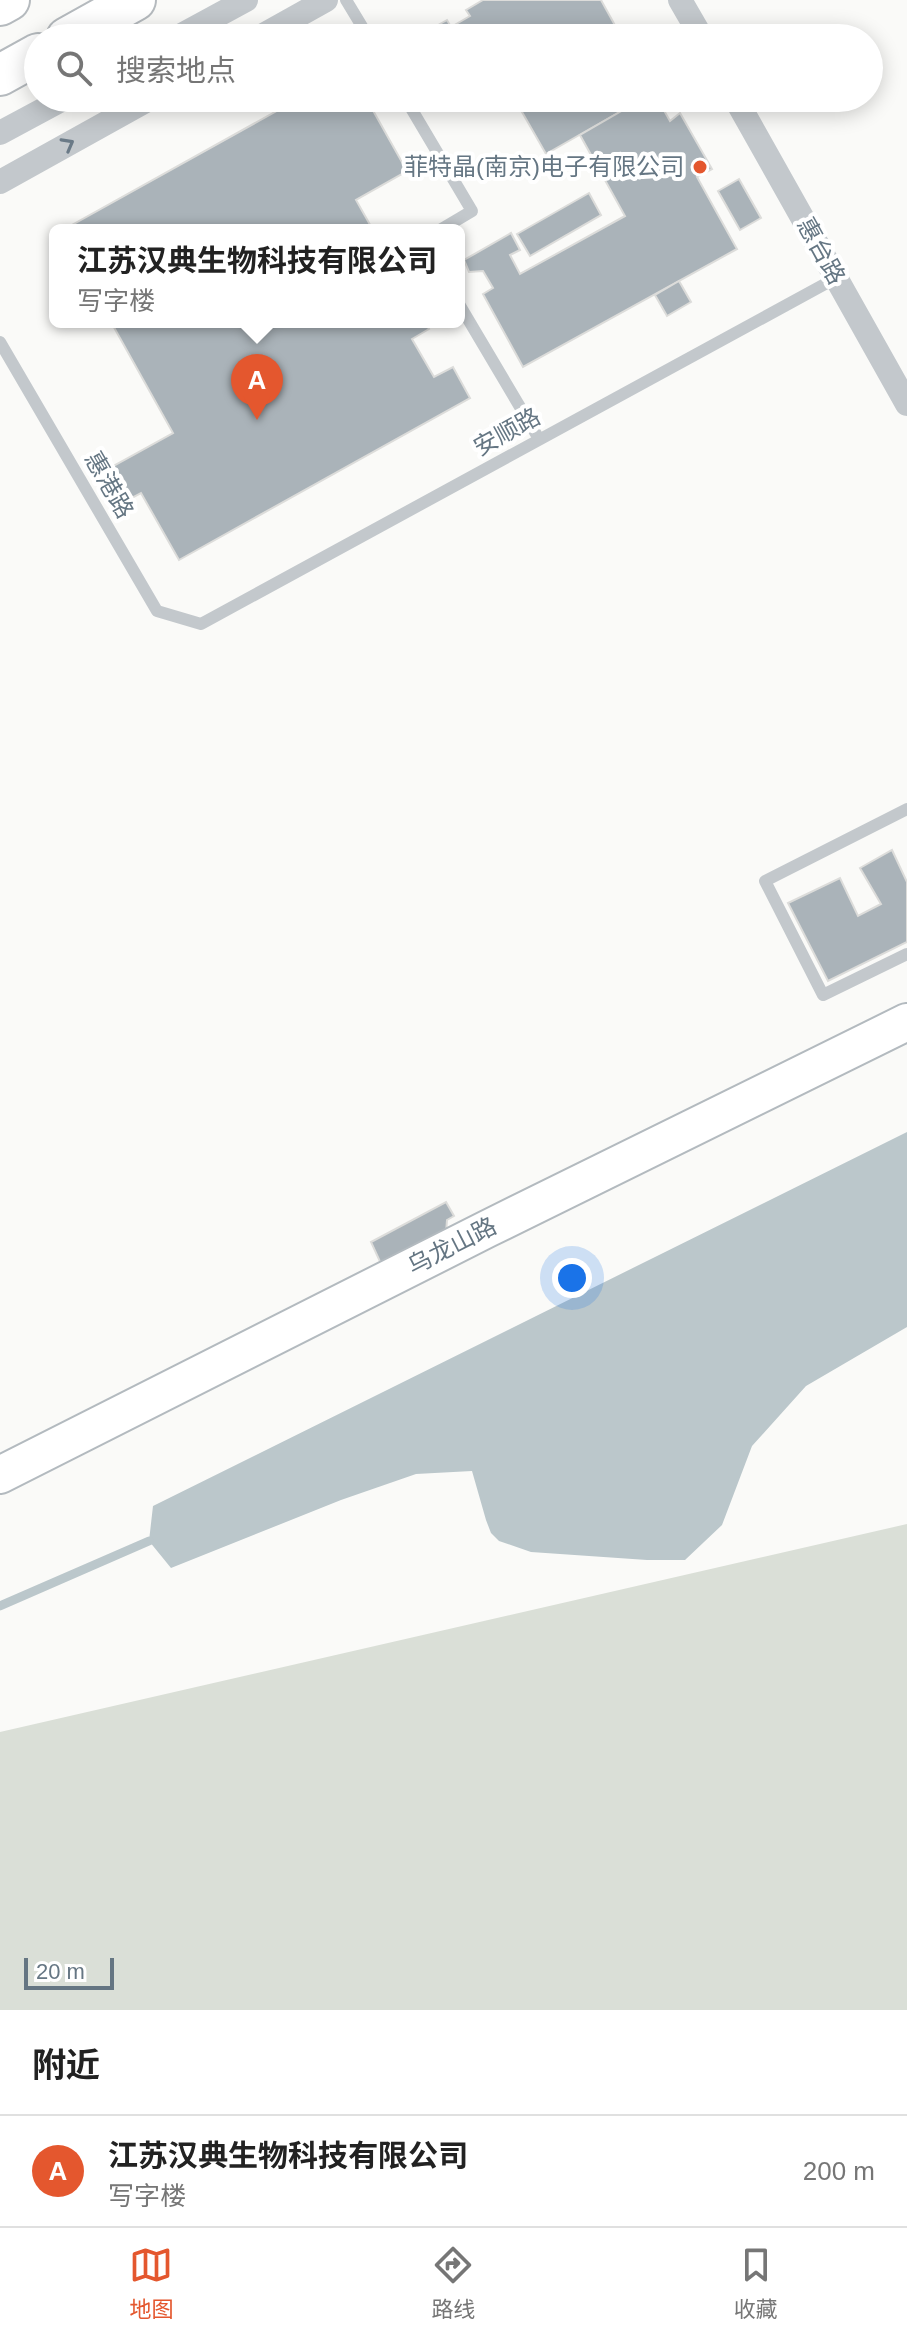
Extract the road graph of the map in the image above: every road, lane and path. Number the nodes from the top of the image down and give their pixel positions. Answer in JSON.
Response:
{"nodes":[{"id":1,"x":9,"y":0,"type":"edge"},
{"id":2,"x":135,"y":0,"type":"edge"},
{"id":3,"x":246,"y":0,"type":"edge"},
{"id":4,"x":326,"y":0,"type":"edge"},
{"id":5,"x":346,"y":0,"type":"edge"},
{"id":6,"x":680,"y":0,"type":"edge"},
{"id":7,"x":0,"y":5,"type":"edge"},
{"id":8,"x":92,"y":24,"type":"edge"},
{"id":9,"x":202,"y":24,"type":"edge"},
{"id":10,"x":283,"y":24,"type":"edge"},
{"id":11,"x":361,"y":24,"type":"edge"},
{"id":12,"x":694,"y":24,"type":"edge"},
{"id":13,"x":24,"y":62,"type":"edge"},
{"id":14,"x":0,"y":75,"type":"edge"},
{"id":15,"x":39,"y":112,"type":"edge"},
{"id":16,"x":126,"y":112,"type":"edge"},
{"id":17,"x":413,"y":112,"type":"edge"},
{"id":18,"x":743,"y":112,"type":"edge"},
{"id":19,"x":0,"y":133,"type":"edge"},
{"id":20,"x":0,"y":182,"type":"edge"},
{"id":21,"x":450,"y":224,"type":"edge"},
{"id":22,"x":836,"y":278,"type":"junction"},
{"id":23,"x":465,"y":314,"type":"edge"},
{"id":24,"x":0,"y":342,"type":"edge"},
{"id":25,"x":907,"y":404,"type":"edge"},
{"id":26,"x":539,"y":439,"type":"junction"},
{"id":27,"x":201,"y":624,"type":"joint"},
{"id":28,"x":907,"y":809,"type":"edge"},
{"id":29,"x":907,"y":954,"type":"edge"},
{"id":30,"x":907,"y":1022,"type":"edge"},
{"id":31,"x":0,"y":1475,"type":"edge"}],
"edges":[{"from":1,"to":7,"type":"main road"},
{"from":2,"to":8,"type":"main road"},
{"from":3,"to":9,"type":"street"},
{"from":4,"to":10,"type":"street"},
{"from":5,"to":11,"type":"lane"},
{"from":6,"to":12,"type":"street"},
{"from":13,"to":14,"type":"main road"},
{"from":15,"to":19,"type":"street"},
{"from":20,"to":16,"type":"street","one_way":true},
{"from":17,"to":21,"type":"lane"},
{"from":18,"to":22,"type":"street","name":"惠台路"},
{"from":22,"to":25,"type":"street","name":"惠台路"},
{"from":22,"to":26,"type":"lane","name":"安顺路"},
{"from":23,"to":26,"type":"lane"},
{"from":24,"to":27,"type":"lane","name":"惠港路"},
{"from":26,"to":27,"type":"lane","name":"安顺路"},
{"from":28,"to":29,"type":"lane"},
{"from":30,"to":31,"type":"street","name":"乌龙山路"}]}
